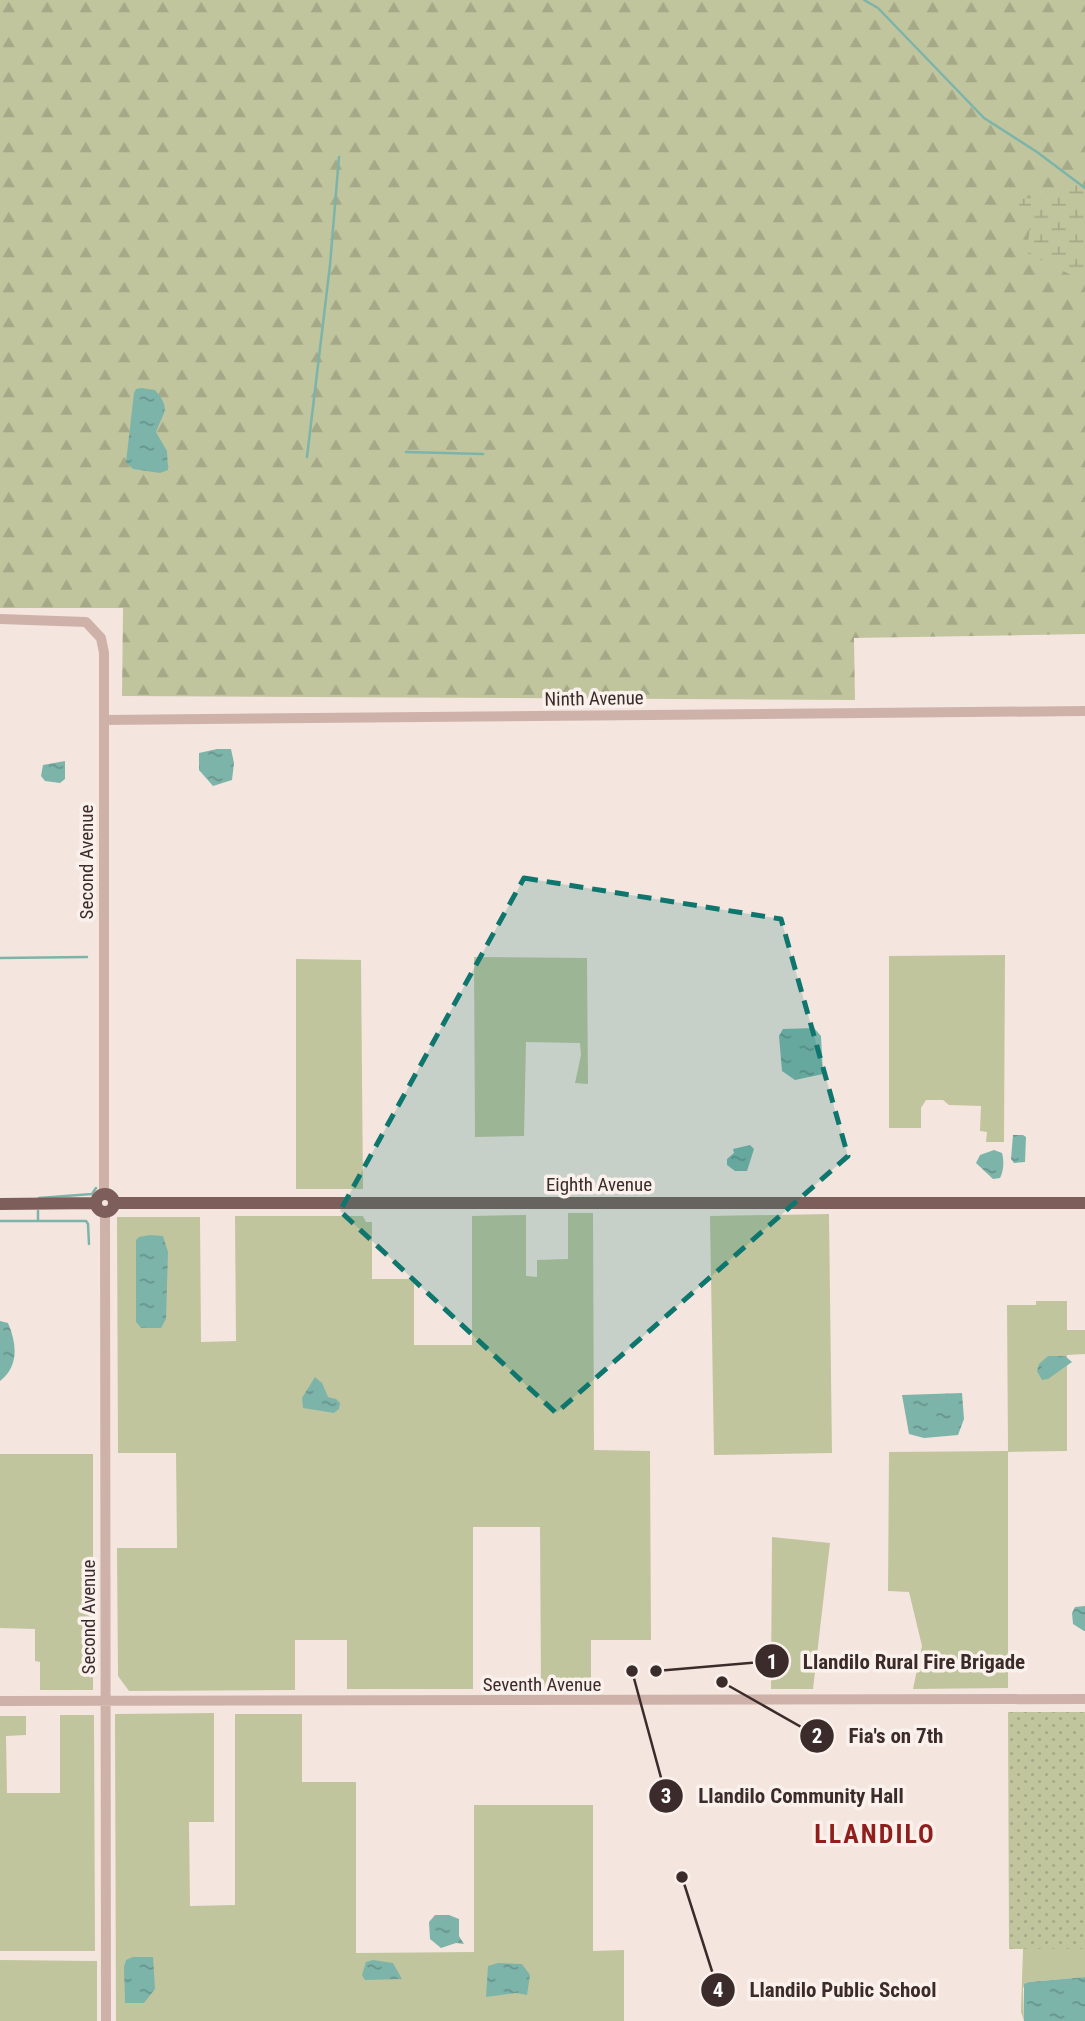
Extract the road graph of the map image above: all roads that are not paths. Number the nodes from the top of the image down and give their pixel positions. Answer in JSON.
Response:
{"nodes":[{"id":1,"x":0,"y":619,"type":"edge"},
{"id":2,"x":1085,"y":711,"type":"edge"},
{"id":3,"x":104,"y":720,"type":"junction"},
{"id":4,"x":105,"y":1203,"type":"junction"},
{"id":5,"x":1085,"y":1203,"type":"edge"},
{"id":6,"x":0,"y":1204,"type":"edge"},
{"id":7,"x":1085,"y":1699,"type":"edge"},
{"id":8,"x":0,"y":1701,"type":"edge"},
{"id":9,"x":105,"y":1702,"type":"junction"},
{"id":10,"x":106,"y":2021,"type":"edge"}],
"edges":[{"from":1,"to":3,"type":"street","name":"Second Avenue"},
{"from":2,"to":3,"type":"street","name":"Ninth Avenue"},
{"from":3,"to":4,"type":"street","name":"Second Avenue"},
{"from":4,"to":5,"type":"main road","name":"Eighth Avenue"},
{"from":4,"to":6,"type":"main road","name":"Eighth Avenue"},
{"from":4,"to":9,"type":"street","name":"Second Avenue"},
{"from":7,"to":9,"type":"street","name":"Seventh Avenue"},
{"from":8,"to":9,"type":"street","name":"Seventh Avenue"},
{"from":9,"to":10,"type":"street","name":"Second Avenue"}]}
